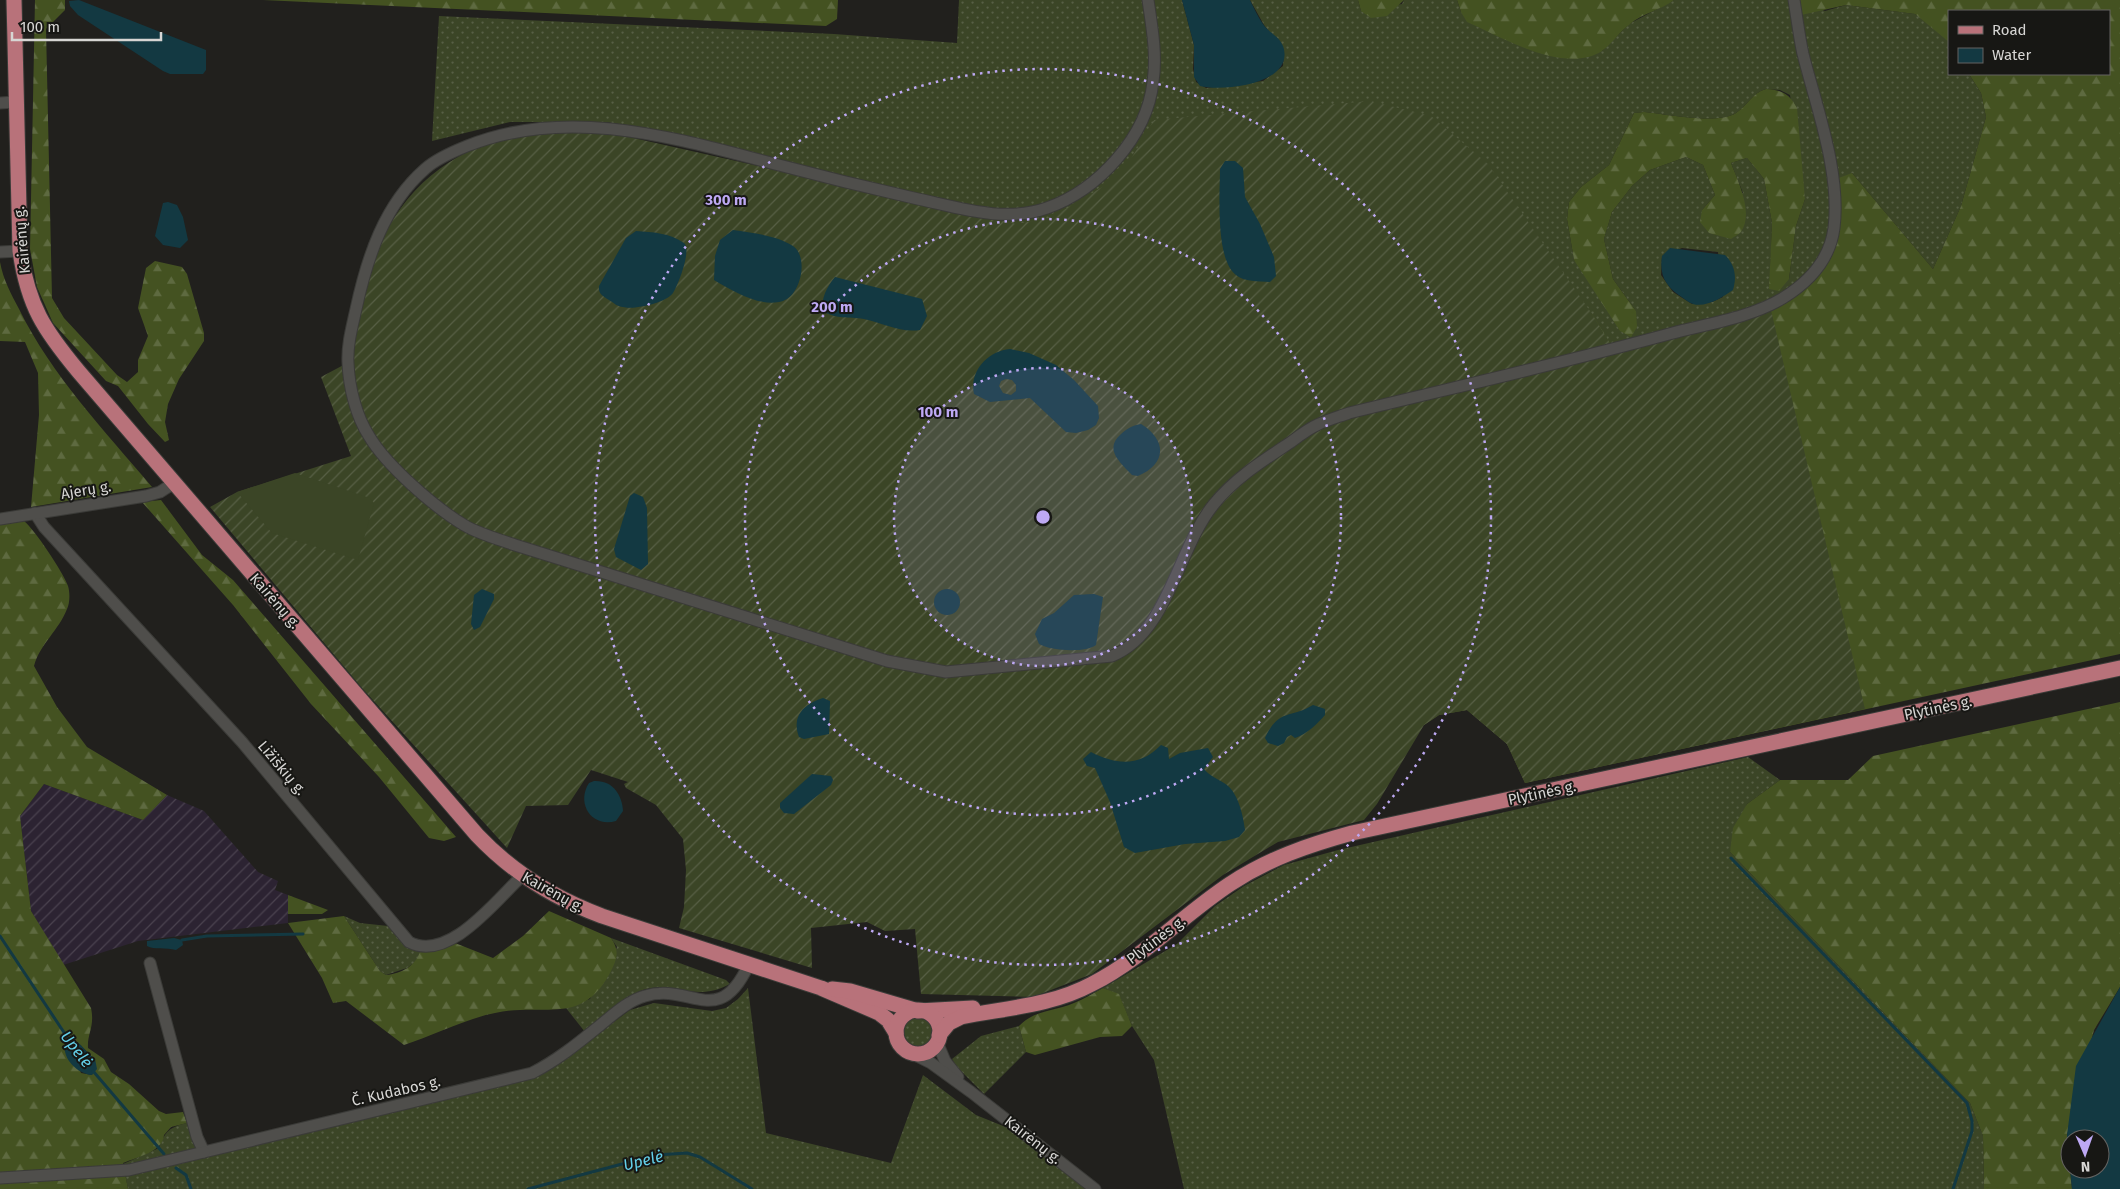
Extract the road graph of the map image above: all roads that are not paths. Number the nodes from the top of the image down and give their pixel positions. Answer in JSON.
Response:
{"nodes":[{"id":1,"x":14,"y":0,"type":"edge"},
{"id":2,"x":1148,"y":0,"type":"edge"},
{"id":3,"x":1794,"y":0,"type":"edge"},
{"id":4,"x":7,"y":102,"type":"edge"},
{"id":5,"x":20,"y":251,"type":"junction"},
{"id":6,"x":0,"y":252,"type":"edge"},
{"id":7,"x":174,"y":483,"type":"junction"},
{"id":8,"x":35,"y":513,"type":"junction"},
{"id":9,"x":0,"y":519,"type":"edge"},
{"id":10,"x":2120,"y":668,"type":"edge"},
{"id":11,"x":522,"y":876,"type":"junction"},
{"id":12,"x":150,"y":963,"type":"dead end"},
{"id":13,"x":749,"y":964,"type":"junction"},
{"id":14,"x":821,"y":988,"type":"junction"},
{"id":15,"x":1002,"y":1009,"type":"junction"},
{"id":16,"x":918,"y":1011,"type":"junction"},
{"id":17,"x":896,"y":1034,"type":"junction"},
{"id":18,"x":938,"y":1039,"type":"junction"},
{"id":19,"x":913,"y":1054,"type":"junction"},
{"id":20,"x":971,"y":1092,"type":"junction"},
{"id":21,"x":204,"y":1152,"type":"junction"},
{"id":22,"x":0,"y":1178,"type":"edge"},
{"id":23,"x":1096,"y":1189,"type":"edge"}],
"edges":[{"from":1,"to":4,"type":"main road","name":"Kairėnų g."},
{"from":2,"to":3,"type":"street"},
{"from":4,"to":5,"type":"main road","name":"Kairėnų g."},
{"from":5,"to":6,"type":"street"},
{"from":5,"to":7,"type":"main road","name":"Kairėnų g."},
{"from":7,"to":8,"type":"street","name":"Ajerų g."},
{"from":7,"to":11,"type":"main road","name":"Kairėnų g."},
{"from":8,"to":9,"type":"street","name":"Ajerų g."},
{"from":8,"to":11,"type":"street","name":"Ližiškių g."},
{"from":10,"to":15,"type":"main road","name":"Plytinės g."},
{"from":11,"to":13,"type":"main road","name":"Kairėnų g."},
{"from":12,"to":21,"type":"street"},
{"from":13,"to":14,"type":"main road","name":"Kairėnų g."},
{"from":13,"to":21,"type":"street","name":"Č. Kudabos g."},
{"from":14,"to":16,"type":"main road","name":"Kairėnų g."},
{"from":14,"to":17,"type":"main road","name":"Kairėnų g."},
{"from":15,"to":16,"type":"main road","name":"Plytinės g."},
{"from":15,"to":18,"type":"main road","name":"Plytinės g."},
{"from":16,"to":17,"type":"main road"},
{"from":16,"to":18,"type":"main road"},
{"from":17,"to":19,"type":"main road"},
{"from":18,"to":19,"type":"main road"},
{"from":18,"to":20,"type":"street","name":"Kairėnų g."},
{"from":19,"to":20,"type":"street","name":"Kairėnų g."},
{"from":20,"to":23,"type":"street","name":"Kairėnų g."},
{"from":21,"to":22,"type":"street","name":"Č. Kudabos g."}]}
